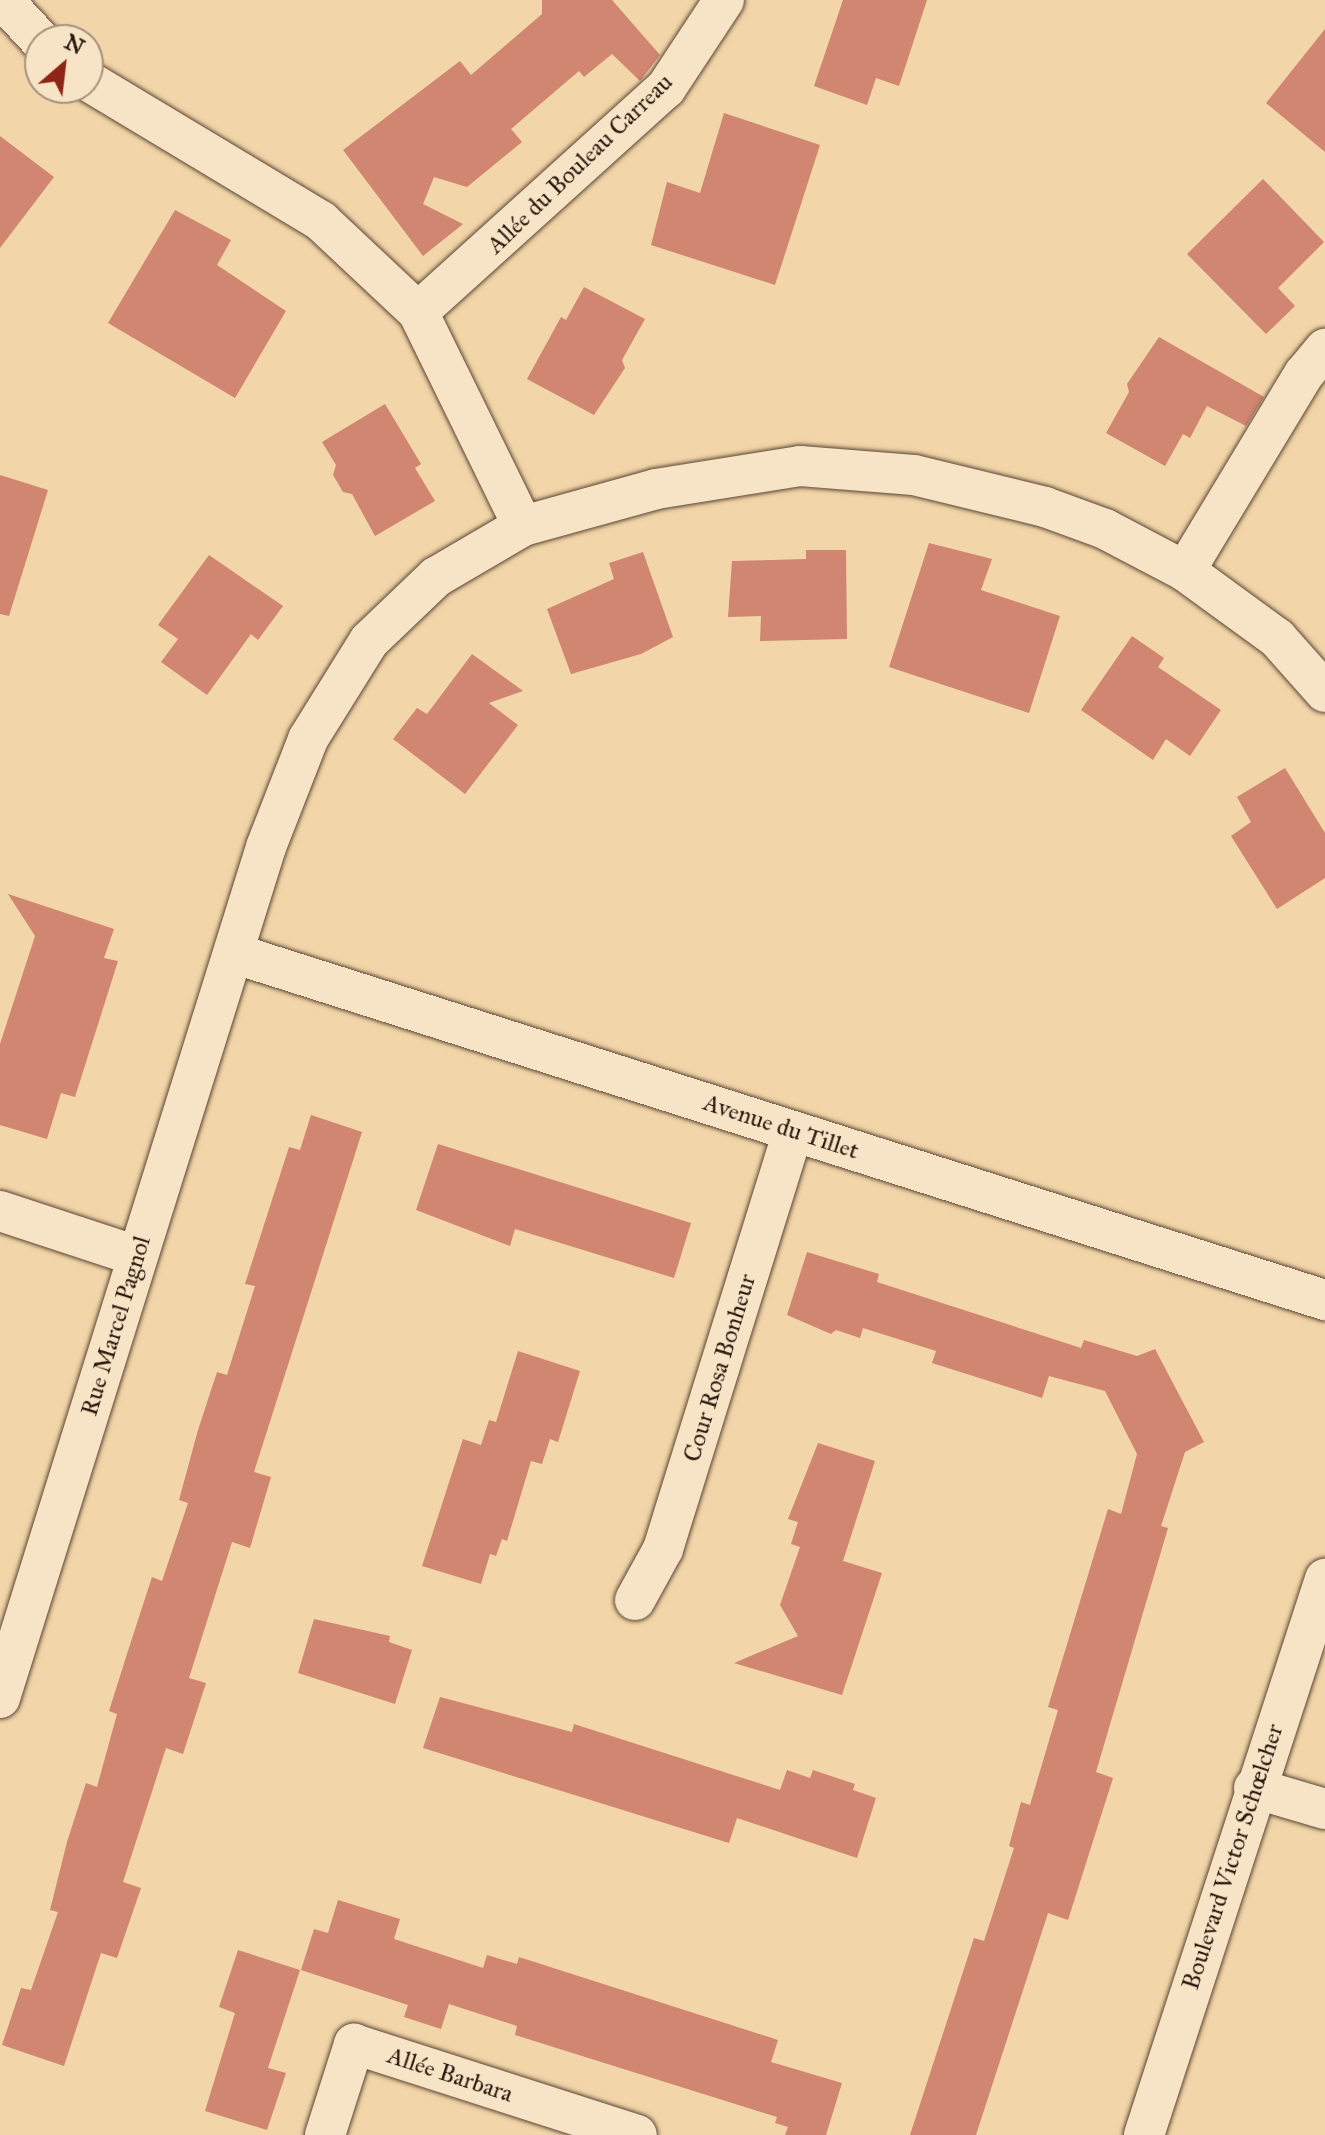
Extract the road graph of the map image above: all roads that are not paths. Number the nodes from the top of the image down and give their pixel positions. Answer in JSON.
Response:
{"nodes":[{"id":1,"x":724,"y":0,"type":"edge"},
{"id":2,"x":2,"y":4,"type":"edge"},
{"id":3,"x":24,"y":25,"type":"edge"},
{"id":4,"x":104,"y":91,"type":"edge"},
{"id":5,"x":418,"y":312,"type":"junction"},
{"id":6,"x":1325,"y":349,"type":"edge"},
{"id":7,"x":523,"y":526,"type":"junction"},
{"id":8,"x":1185,"y":571,"type":"junction"},
{"id":9,"x":1325,"y":692,"type":"edge"},
{"id":10,"x":236,"y":954,"type":"junction"},
{"id":11,"x":793,"y":1132,"type":"junction"},
{"id":12,"x":0,"y":1211,"type":"edge"},
{"id":13,"x":137,"y":1256,"type":"junction"},
{"id":14,"x":1325,"y":1300,"type":"edge"},
{"id":15,"x":1325,"y":1579,"type":"edge"},
{"id":16,"x":635,"y":1600,"type":"dead end"},
{"id":17,"x":6,"y":1656,"type":"edge"},
{"id":18,"x":0,"y":1698,"type":"edge"},
{"id":19,"x":1254,"y":1788,"type":"junction"},
{"id":20,"x":1325,"y":1809,"type":"edge"},
{"id":21,"x":325,"y":2135,"type":"edge"},
{"id":22,"x":637,"y":2135,"type":"edge"},
{"id":23,"x":1144,"y":2135,"type":"edge"}],
"edges":[{"from":1,"to":5,"type":"street","name":"Allée du Bouleau Carreau"},
{"from":2,"to":3,"type":"street"},
{"from":4,"to":5,"type":"street"},
{"from":5,"to":7,"type":"street"},
{"from":6,"to":8,"type":"street"},
{"from":7,"to":8,"type":"street","name":"Rue Marcel Pagnol"},
{"from":7,"to":10,"type":"street","name":"Rue Marcel Pagnol"},
{"from":8,"to":9,"type":"street","name":"Rue Marcel Pagnol"},
{"from":10,"to":11,"type":"street","name":"Avenue du Tillet"},
{"from":10,"to":13,"type":"street","name":"Rue Marcel Pagnol"},
{"from":11,"to":14,"type":"street","name":"Avenue du Tillet"},
{"from":11,"to":16,"type":"street","name":"Cour Rosa Bonheur"},
{"from":12,"to":13,"type":"street"},
{"from":13,"to":17,"type":"street","name":"Rue Marcel Pagnol"},
{"from":15,"to":19,"type":"street","name":"Boulevard Victor Schœlcher"},
{"from":17,"to":18,"type":"street","name":"Rue Marcel Pagnol"},
{"from":19,"to":20,"type":"street"},
{"from":19,"to":23,"type":"street","name":"Boulevard Victor Schœlcher"},
{"from":21,"to":22,"type":"street","name":"Allée Barbara"}]}
